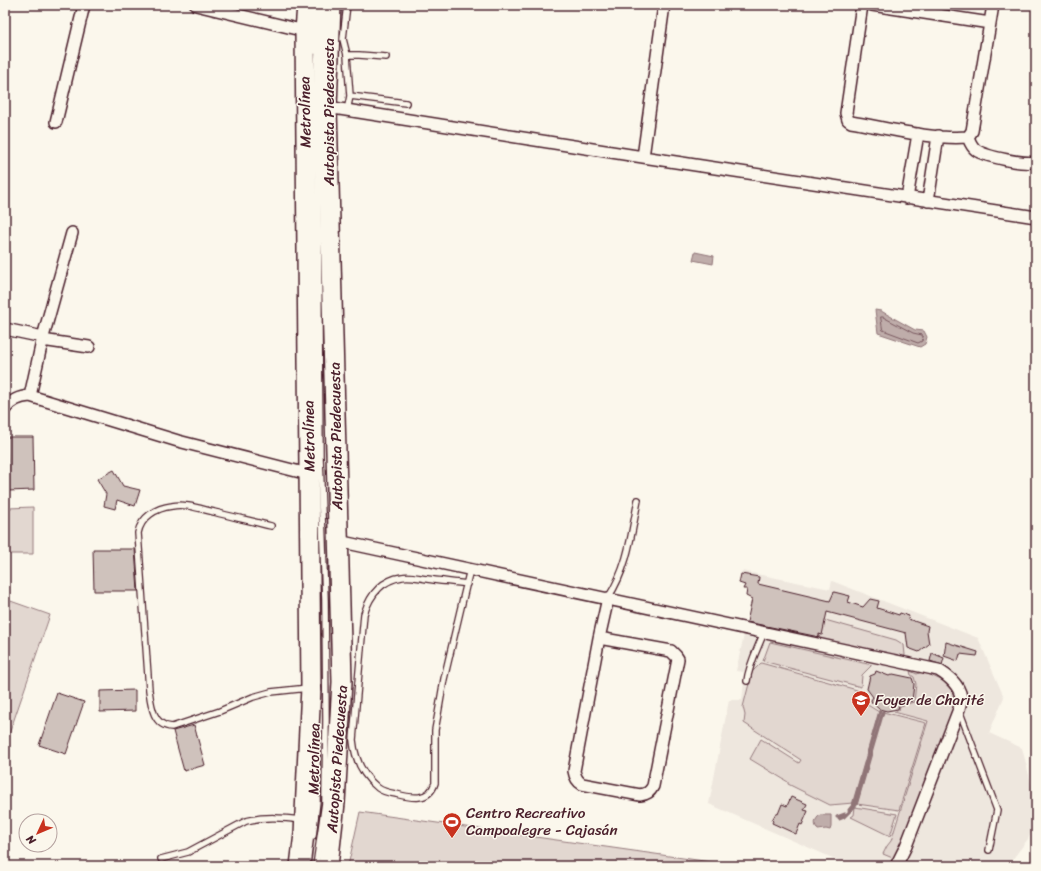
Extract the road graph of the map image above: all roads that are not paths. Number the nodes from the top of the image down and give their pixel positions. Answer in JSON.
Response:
{"nodes":[{"id":1,"x":84,"y":5,"type":"edge"},
{"id":2,"x":196,"y":5,"type":"edge"},
{"id":3,"x":307,"y":5,"type":"edge"},
{"id":4,"x":317,"y":5,"type":"edge"},
{"id":5,"x":321,"y":5,"type":"edge"},
{"id":6,"x":331,"y":5,"type":"edge"},
{"id":7,"x":347,"y":5,"type":"edge"},
{"id":8,"x":664,"y":5,"type":"edge"},
{"id":9,"x":862,"y":5,"type":"edge"},
{"id":10,"x":872,"y":5,"type":"edge"},
{"id":11,"x":993,"y":5,"type":"edge"},
{"id":12,"x":990,"y":23,"type":"junction"},
{"id":13,"x":305,"y":31,"type":"junction"},
{"id":14,"x":347,"y":56,"type":"junction"},
{"id":15,"x":386,"y":58,"type":"dead end"},
{"id":16,"x":350,"y":96,"type":"junction"},
{"id":17,"x":406,"y":103,"type":"dead end"},
{"id":18,"x":326,"y":107,"type":"junction"},
{"id":19,"x":347,"y":111,"type":"junction"},
{"id":20,"x":56,"y":122,"type":"dead end"},
{"id":21,"x":918,"y":134,"type":"junction"},
{"id":22,"x":938,"y":136,"type":"junction"},
{"id":23,"x":968,"y":137,"type":"junction"},
{"id":24,"x":643,"y":158,"type":"junction"},
{"id":25,"x":1036,"y":161,"type":"edge"},
{"id":26,"x":907,"y":198,"type":"junction"},
{"id":27,"x":928,"y":201,"type":"junction"},
{"id":28,"x":1036,"y":217,"type":"edge"},
{"id":29,"x":72,"y":233,"type":"dead end"},
{"id":30,"x":5,"y":329,"type":"edge"},
{"id":31,"x":42,"y":338,"type":"junction"},
{"id":32,"x":89,"y":347,"type":"dead end"},
{"id":33,"x":30,"y":396,"type":"junction"},
{"id":34,"x":5,"y":409,"type":"edge"},
{"id":35,"x":308,"y":474,"type":"junction"},
{"id":36,"x":638,"y":500,"type":"dead end"},
{"id":37,"x":271,"y":526,"type":"dead end"},
{"id":38,"x":338,"y":541,"type":"junction"},
{"id":39,"x":317,"y":551,"type":"dead end"},
{"id":40,"x":470,"y":569,"type":"junction"},
{"id":41,"x":467,"y":584,"type":"junction"},
{"id":42,"x":608,"y":598,"type":"junction"},
{"id":43,"x":319,"y":619,"type":"dead end"},
{"id":44,"x":764,"y":632,"type":"junction"},
{"id":45,"x":319,"y":634,"type":"dead end"},
{"id":46,"x":599,"y":638,"type":"junction"},
{"id":47,"x":747,"y":681,"type":"dead end"},
{"id":48,"x":311,"y":687,"type":"junction"},
{"id":49,"x":959,"y":710,"type":"junction"},
{"id":50,"x":318,"y":740,"type":"dead end"},
{"id":51,"x":305,"y":821,"type":"junction"},
{"id":52,"x":312,"y":841,"type":"dead end"},
{"id":53,"x":989,"y":850,"type":"dead end"},
{"id":54,"x":160,"y":859,"type":"dead end"},
{"id":55,"x":327,"y":865,"type":"edge"},
{"id":56,"x":300,"y":866,"type":"edge"},
{"id":57,"x":896,"y":866,"type":"edge"}],
"edges":[{"from":1,"to":20,"type":"street"},
{"from":2,"to":13,"type":"street"},
{"from":3,"to":13,"type":"highway","name":"Autopista Piedecuesta"},
{"from":4,"to":39,"type":"lane","name":"Metrolínea"},
{"from":5,"to":55,"type":"lane","name":"Metrolínea"},
{"from":6,"to":18,"type":"highway","name":"Autopista Piedecuesta"},
{"from":7,"to":14,"type":"lane"},
{"from":8,"to":24,"type":"street"},
{"from":9,"to":21,"type":"street"},
{"from":10,"to":12,"type":"street"},
{"from":11,"to":12,"type":"street"},
{"from":12,"to":23,"type":"street"},
{"from":13,"to":35,"type":"highway","name":"Autopista Piedecuesta"},
{"from":14,"to":15,"type":"lane"},
{"from":14,"to":16,"type":"lane"},
{"from":16,"to":17,"type":"lane"},
{"from":16,"to":19,"type":"lane"},
{"from":18,"to":19,"type":"street"},
{"from":18,"to":38,"type":"highway","name":"Autopista Piedecuesta"},
{"from":19,"to":24,"type":"street"},
{"from":21,"to":22,"type":"street"},
{"from":21,"to":26,"type":"street"},
{"from":22,"to":23,"type":"street"},
{"from":22,"to":27,"type":"street"},
{"from":23,"to":25,"type":"street"},
{"from":24,"to":26,"type":"street"},
{"from":26,"to":27,"type":"street"},
{"from":27,"to":28,"type":"street"},
{"from":29,"to":31,"type":"street"},
{"from":30,"to":31,"type":"street"},
{"from":31,"to":32,"type":"street"},
{"from":31,"to":33,"type":"street"},
{"from":33,"to":34,"type":"street"},
{"from":33,"to":35,"type":"street"},
{"from":35,"to":48,"type":"highway","name":"Autopista Piedecuesta"},
{"from":36,"to":42,"type":"lane"},
{"from":37,"to":48,"type":"lane"},
{"from":38,"to":40,"type":"street"},
{"from":38,"to":55,"type":"highway","name":"Autopista Piedecuesta"},
{"from":40,"to":41,"type":"lane"},
{"from":40,"to":42,"type":"street"},
{"from":41,"to":41,"type":"lane"},
{"from":42,"to":44,"type":"street"},
{"from":42,"to":46,"type":"street"},
{"from":43,"to":45,"type":"lane"},
{"from":44,"to":47,"type":"lane"},
{"from":44,"to":49,"type":"street"},
{"from":46,"to":46,"type":"street"},
{"from":48,"to":51,"type":"highway","name":"Autopista Piedecuesta"},
{"from":49,"to":53,"type":"lane"},
{"from":49,"to":57,"type":"street"},
{"from":50,"to":52,"type":"lane","name":"Metrolínea"},
{"from":51,"to":54,"type":"lane"},
{"from":51,"to":56,"type":"highway","name":"Autopista Piedecuesta"}]}
